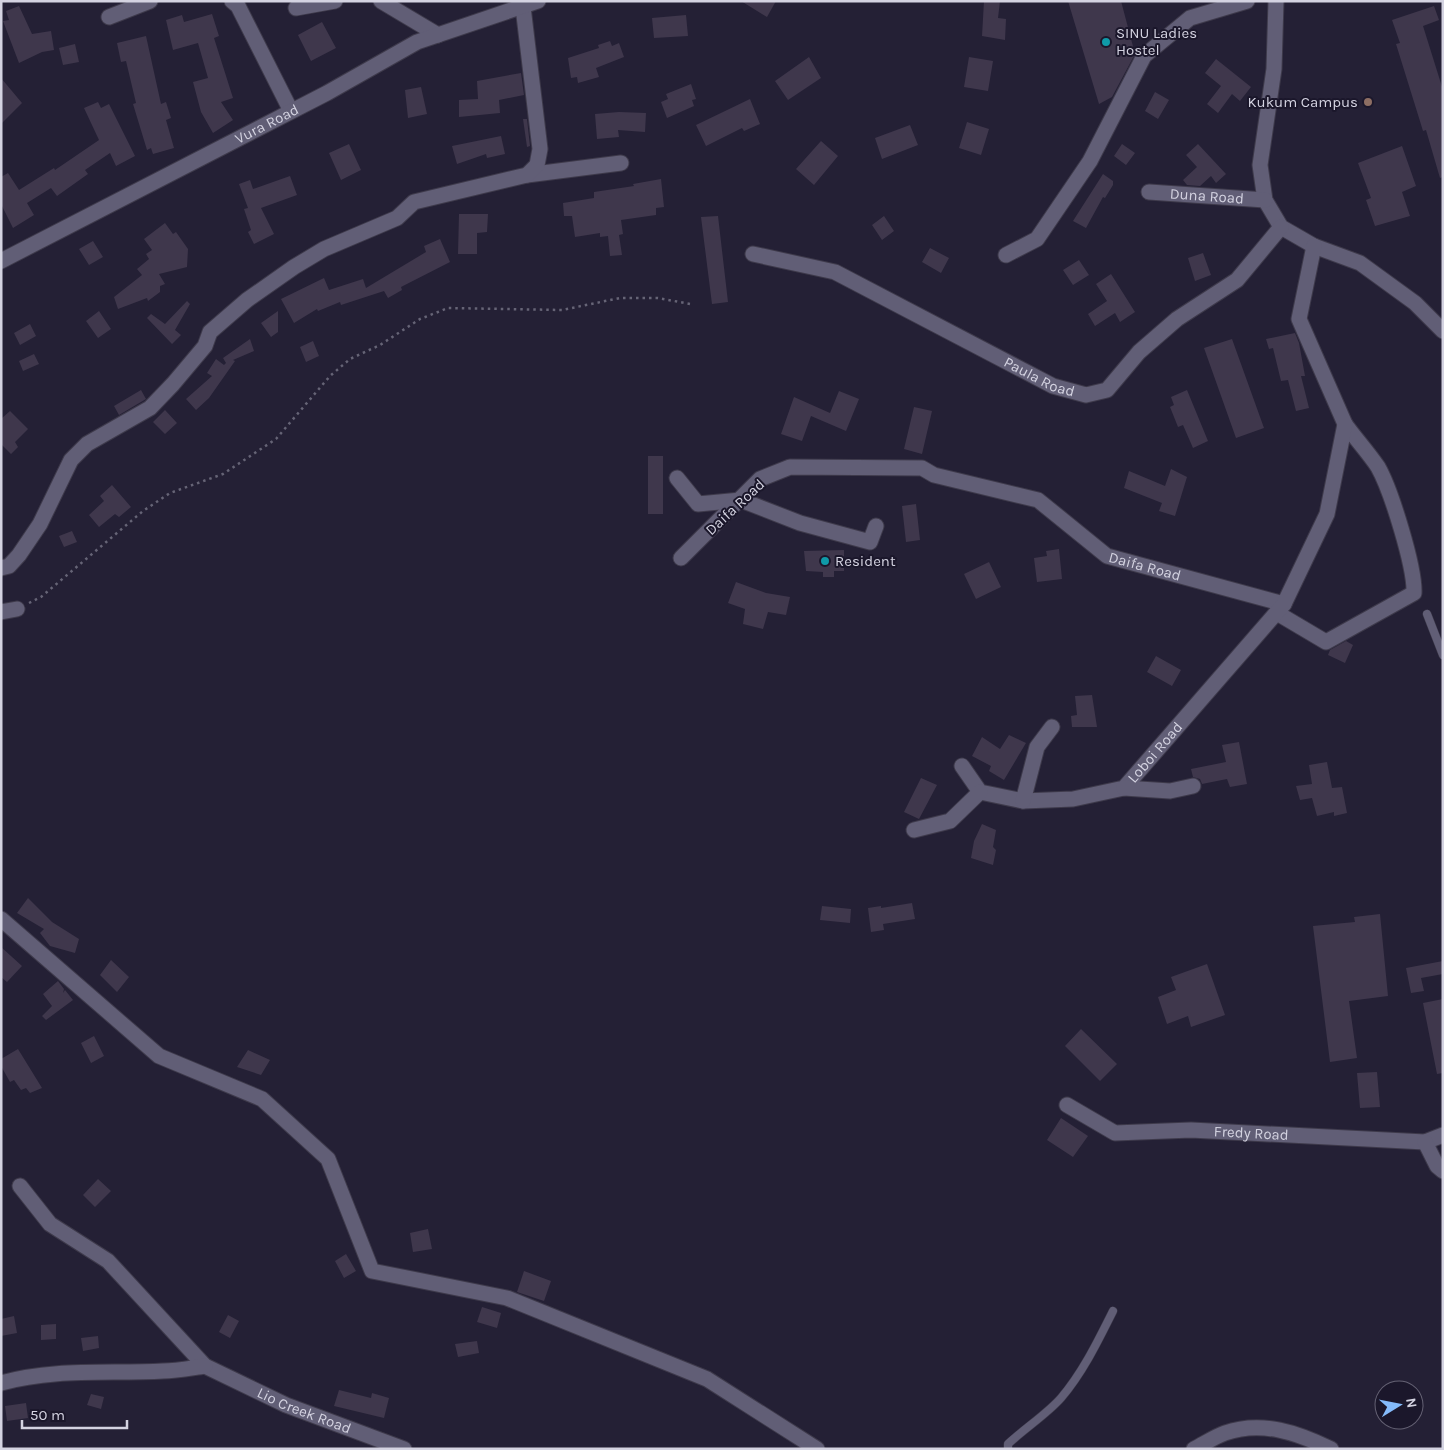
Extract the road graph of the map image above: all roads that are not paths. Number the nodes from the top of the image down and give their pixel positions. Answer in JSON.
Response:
{"nodes":[{"id":1,"x":150,"y":1,"type":"edge"},
{"id":2,"x":232,"y":1,"type":"edge"},
{"id":3,"x":335,"y":1,"type":"edge"},
{"id":4,"x":381,"y":1,"type":"edge"},
{"id":5,"x":538,"y":1,"type":"edge"},
{"id":6,"x":1247,"y":1,"type":"edge"},
{"id":7,"x":1276,"y":1,"type":"edge"},
{"id":8,"x":523,"y":7,"type":"junction"},
{"id":9,"x":296,"y":8,"type":"dead end"},
{"id":10,"x":109,"y":17,"type":"dead end"},
{"id":11,"x":438,"y":35,"type":"junction"},
{"id":12,"x":291,"y":111,"type":"junction"},
{"id":13,"x":621,"y":162,"type":"dead end"},
{"id":14,"x":527,"y":175,"type":"junction"},
{"id":15,"x":1149,"y":192,"type":"dead end"},
{"id":16,"x":1265,"y":200,"type":"junction"},
{"id":17,"x":1281,"y":227,"type":"junction"},
{"id":18,"x":1314,"y":246,"type":"junction"},
{"id":19,"x":753,"y":254,"type":"dead end"},
{"id":20,"x":1006,"y":255,"type":"dead end"},
{"id":21,"x":1,"y":261,"type":"edge"},
{"id":22,"x":1443,"y":331,"type":"edge"},
{"id":23,"x":1345,"y":424,"type":"junction"},
{"id":24,"x":678,"y":478,"type":"dead end"},
{"id":25,"x":740,"y":500,"type":"junction"},
{"id":26,"x":876,"y":526,"type":"dead end"},
{"id":27,"x":681,"y":558,"type":"dead end"},
{"id":28,"x":1,"y":568,"type":"edge"},
{"id":29,"x":1280,"y":608,"type":"junction"},
{"id":30,"x":17,"y":609,"type":"road end"},
{"id":31,"x":1,"y":612,"type":"edge"},
{"id":32,"x":1428,"y":614,"type":"dead end"},
{"id":33,"x":1443,"y":655,"type":"edge"},
{"id":34,"x":1052,"y":727,"type":"dead end"},
{"id":35,"x":962,"y":766,"type":"dead end"},
{"id":36,"x":1193,"y":786,"type":"dead end"},
{"id":37,"x":1124,"y":788,"type":"junction"},
{"id":38,"x":980,"y":792,"type":"junction"},
{"id":39,"x":1023,"y":801,"type":"junction"},
{"id":40,"x":914,"y":830,"type":"dead end"},
{"id":41,"x":1,"y":919,"type":"edge"},
{"id":42,"x":1067,"y":1105,"type":"dead end"},
{"id":43,"x":1443,"y":1135,"type":"edge"},
{"id":44,"x":1425,"y":1142,"type":"junction"},
{"id":45,"x":1443,"y":1170,"type":"edge"},
{"id":46,"x":20,"y":1186,"type":"dead end"},
{"id":47,"x":1113,"y":1311,"type":"dead end"},
{"id":48,"x":205,"y":1366,"type":"junction"},
{"id":49,"x":1,"y":1383,"type":"edge"},
{"id":50,"x":404,"y":1449,"type":"edge"},
{"id":51,"x":817,"y":1449,"type":"edge"},
{"id":52,"x":1008,"y":1449,"type":"edge"},
{"id":53,"x":1194,"y":1449,"type":"edge"},
{"id":54,"x":1331,"y":1449,"type":"edge"}],
"edges":[{"from":1,"to":10,"type":"street"},
{"from":2,"to":12,"type":"street"},
{"from":3,"to":9,"type":"street"},
{"from":4,"to":11,"type":"street"},
{"from":5,"to":8,"type":"street","name":"Vura Road"},
{"from":6,"to":20,"type":"street"},
{"from":7,"to":16,"type":"street"},
{"from":8,"to":11,"type":"street","name":"Vura Road"},
{"from":8,"to":14,"type":"street"},
{"from":11,"to":12,"type":"street","name":"Vura Road"},
{"from":12,"to":21,"type":"street","name":"Vura Road"},
{"from":13,"to":14,"type":"street"},
{"from":14,"to":28,"type":"street"},
{"from":15,"to":16,"type":"street","name":"Duna Road"},
{"from":16,"to":17,"type":"street"},
{"from":17,"to":18,"type":"street"},
{"from":17,"to":19,"type":"street","name":"Paula Road"},
{"from":18,"to":22,"type":"street"},
{"from":18,"to":23,"type":"street"},
{"from":23,"to":29,"type":"street"},
{"from":23,"to":29,"type":"street","name":"Daifa Road"},
{"from":24,"to":25,"type":"street"},
{"from":25,"to":26,"type":"street"},
{"from":25,"to":27,"type":"street","name":"Daifa Road"},
{"from":25,"to":29,"type":"street","name":"Daifa Road"},
{"from":29,"to":37,"type":"street","name":"Loboi Road"},
{"from":30,"to":31,"type":"street"},
{"from":32,"to":33,"type":"lane"},
{"from":34,"to":39,"type":"street"},
{"from":35,"to":38,"type":"street"},
{"from":36,"to":37,"type":"street"},
{"from":37,"to":39,"type":"street","name":"Loboi Road"},
{"from":38,"to":39,"type":"street","name":"Loboi Road"},
{"from":38,"to":40,"type":"street"},
{"from":41,"to":51,"type":"street"},
{"from":42,"to":44,"type":"street","name":"Fredy Road"},
{"from":43,"to":44,"type":"street","name":"Fredy Road"},
{"from":44,"to":45,"type":"street"},
{"from":46,"to":48,"type":"street"},
{"from":47,"to":52,"type":"lane"},
{"from":48,"to":49,"type":"street"},
{"from":48,"to":50,"type":"street","name":"Lio Creek Road"},
{"from":53,"to":54,"type":"street"}]}
